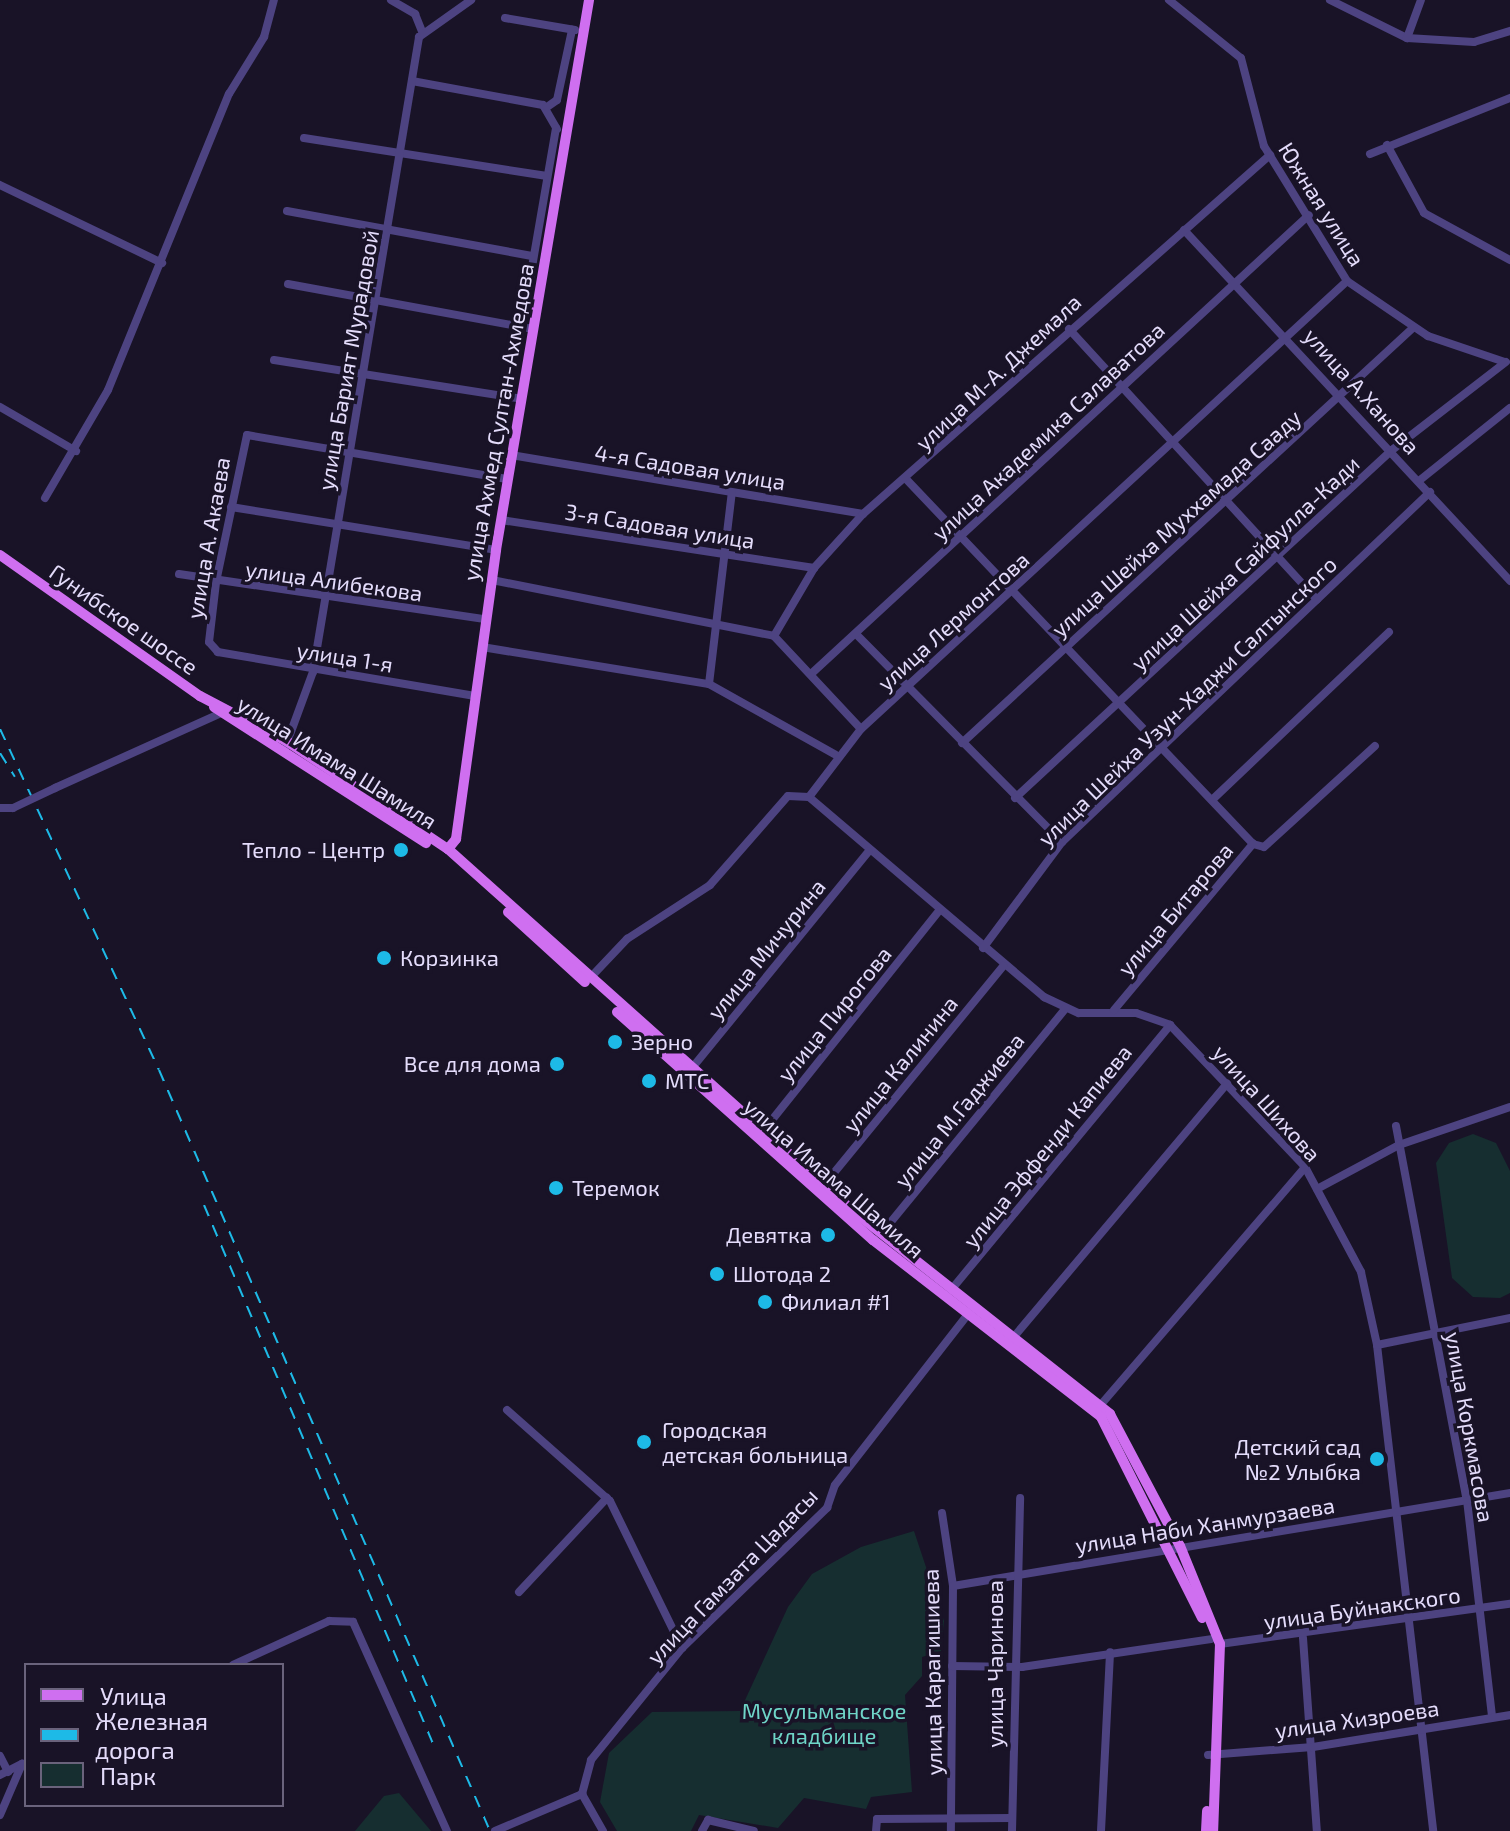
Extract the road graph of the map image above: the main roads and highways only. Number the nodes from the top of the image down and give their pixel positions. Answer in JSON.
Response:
{"nodes":[{"id":1,"x":589,"y":0,"type":"edge"},
{"id":2,"x":0,"y":555,"type":"edge"},
{"id":3,"x":227,"y":713,"type":"joint"},
{"id":4,"x":286,"y":745,"type":"junction"},
{"id":5,"x":448,"y":849,"type":"junction"},
{"id":6,"x":760,"y":1136,"type":"junction"},
{"id":7,"x":969,"y":1313,"type":"junction"},
{"id":8,"x":1098,"y":1409,"type":"junction"},
{"id":9,"x":1212,"y":1754,"type":"junction"},
{"id":10,"x":1206,"y":1831,"type":"edge"},
{"id":11,"x":1213,"y":1831,"type":"edge"}],
"edges":[{"from":1,"to":5,"type":"main road","name":"улица Ахмед Султан-Ахмедова"},
{"from":2,"to":3,"type":"main road","name":"Гунибское шоссе"},
{"from":3,"to":4,"type":"main road","name":"улица Имама Шамиля"},
{"from":4,"to":5,"type":"main road","name":"улица Имама Шамиля"},
{"from":4,"to":6,"type":"main road","name":"улица Имама Шамиля"},
{"from":5,"to":6,"type":"main road","name":"улица Имама Шамиля"},
{"from":6,"to":7,"type":"main road","name":"улица Имама Шамиля"},
{"from":6,"to":7,"type":"main road","name":"улица Имама Шамиля"},
{"from":7,"to":8,"type":"main road","name":"улица Имама Шамиля"},
{"from":7,"to":8,"type":"main road","name":"улица Имама Шамиля"},
{"from":8,"to":9,"type":"main road","name":"улица Имама Шамиля"},
{"from":9,"to":10,"type":"main road","name":"улица Имама Шамиля"},
{"from":9,"to":11,"type":"main road","name":"улица Имама Шамиля"}]}
